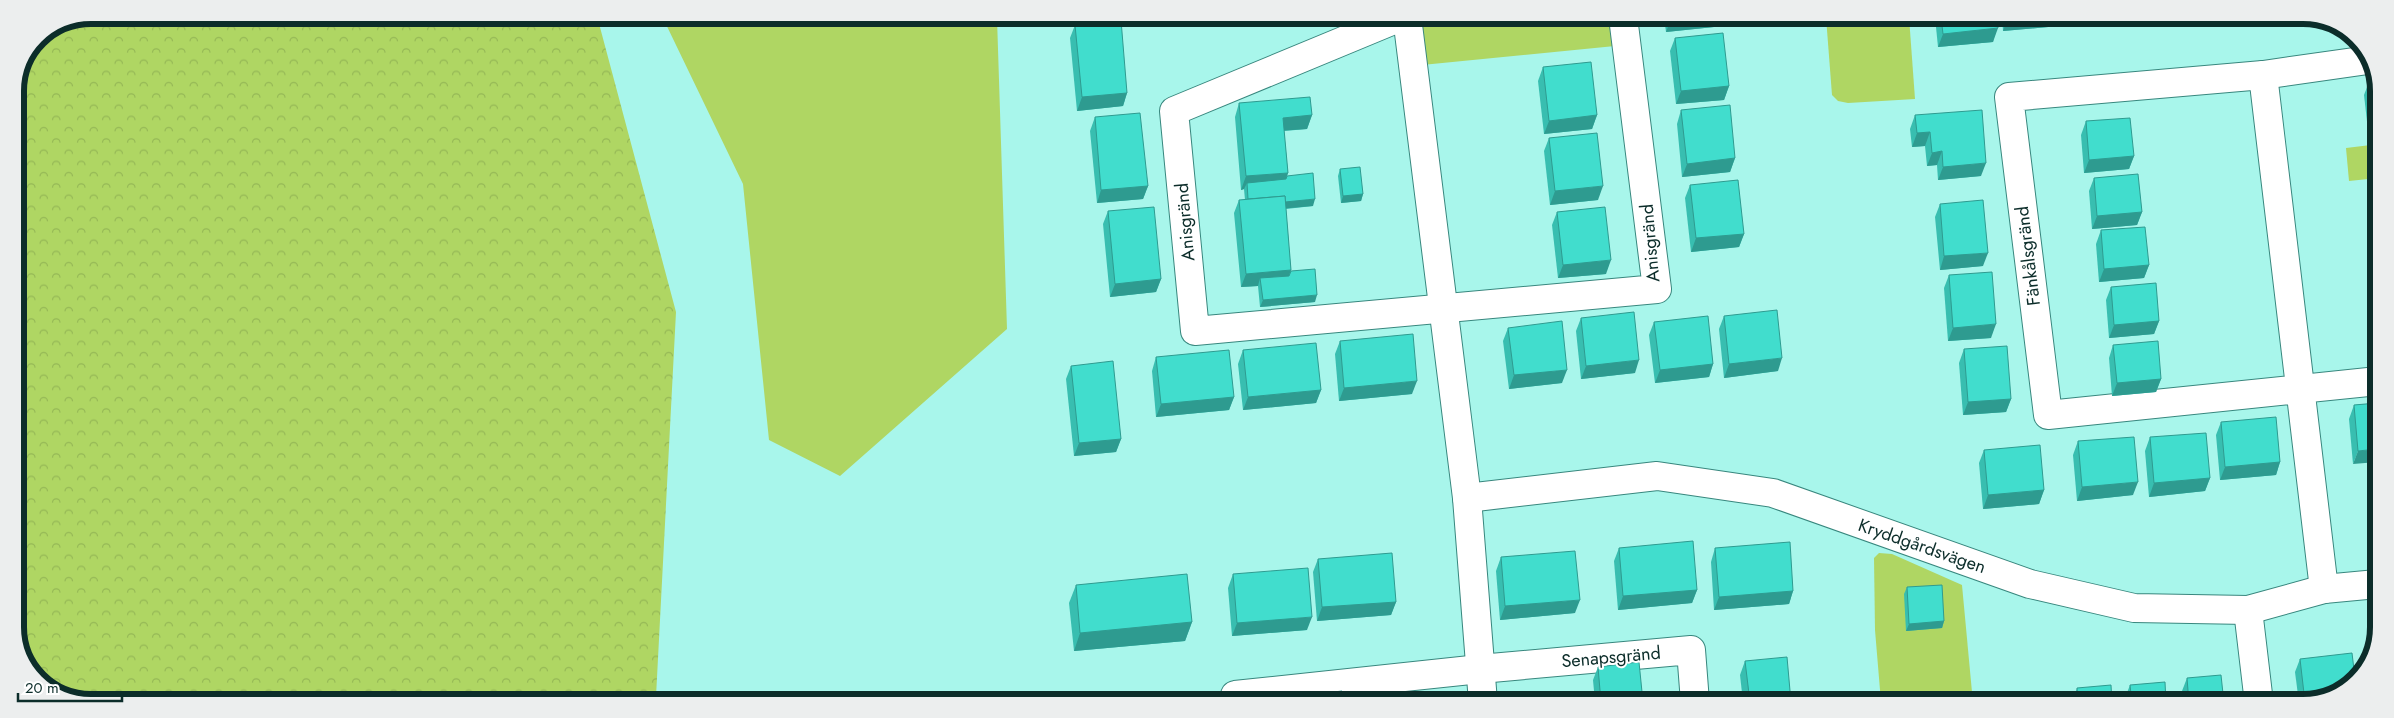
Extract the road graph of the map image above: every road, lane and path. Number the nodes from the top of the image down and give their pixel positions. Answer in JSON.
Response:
{"nodes":[{"id":1,"x":1382,"y":24,"type":"edge"},
{"id":2,"x":1407,"y":24,"type":"edge"},
{"id":3,"x":1624,"y":24,"type":"edge"},
{"id":4,"x":2363,"y":61,"type":"edge"},
{"id":5,"x":2263,"y":75,"type":"junction"},
{"id":6,"x":1443,"y":308,"type":"junction"},
{"id":7,"x":2370,"y":382,"type":"edge"},
{"id":8,"x":2302,"y":390,"type":"junction"},
{"id":9,"x":1467,"y":498,"type":"junction"},
{"id":10,"x":2370,"y":585,"type":"edge"},
{"id":11,"x":2324,"y":589,"type":"junction"},
{"id":12,"x":2248,"y":610,"type":"junction"},
{"id":13,"x":1480,"y":669,"type":"junction"},
{"id":14,"x":1254,"y":694,"type":"edge"},
{"id":15,"x":1482,"y":694,"type":"edge"},
{"id":16,"x":1694,"y":694,"type":"edge"},
{"id":17,"x":2258,"y":694,"type":"edge"}],
"edges":[{"from":1,"to":6,"type":"street","name":"Anisgränd"},
{"from":2,"to":6,"type":"street"},
{"from":3,"to":6,"type":"street","name":"Anisgränd"},
{"from":4,"to":5,"type":"street","name":"Fänkålsgränd"},
{"from":5,"to":8,"type":"street"},
{"from":5,"to":8,"type":"street","name":"Fänkålsgränd"},
{"from":6,"to":9,"type":"street"},
{"from":7,"to":8,"type":"street","name":"Fänkålsgränd"},
{"from":8,"to":11,"type":"street"},
{"from":9,"to":12,"type":"street","name":"Kryddgårdsvägen"},
{"from":9,"to":13,"type":"street"},
{"from":10,"to":11,"type":"street","name":"Kryddgårdsvägen"},
{"from":11,"to":12,"type":"street","name":"Kryddgårdsvägen"},
{"from":12,"to":17,"type":"street"},
{"from":13,"to":14,"type":"street","name":"Senapsgränd"},
{"from":13,"to":15,"type":"street"},
{"from":13,"to":16,"type":"street","name":"Senapsgränd"}]}
